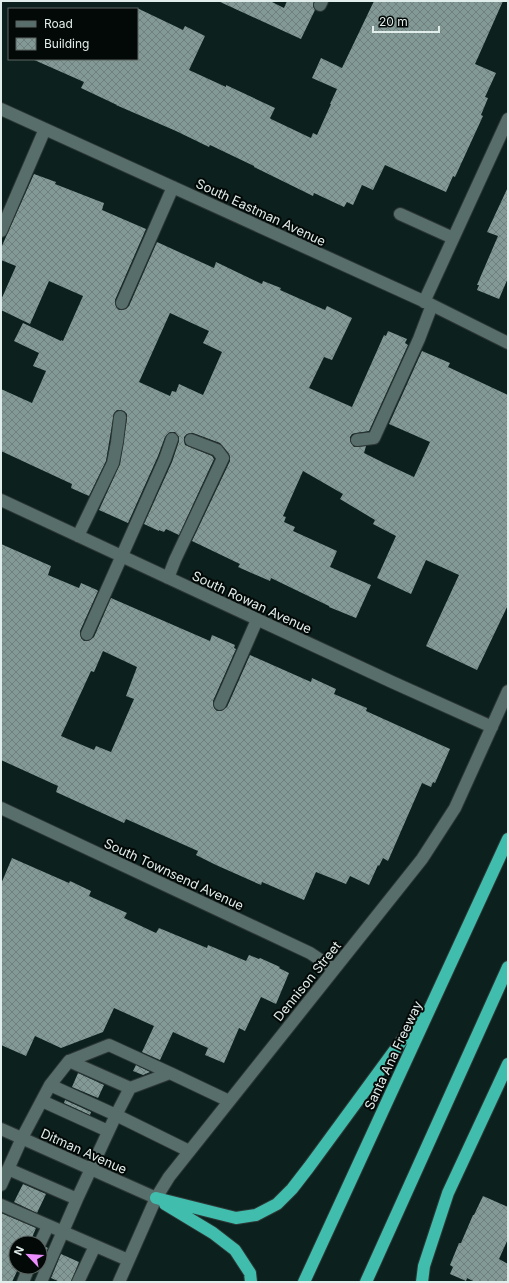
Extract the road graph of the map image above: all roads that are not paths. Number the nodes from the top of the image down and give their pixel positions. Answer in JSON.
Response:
{"nodes":[{"id":1,"x":1,"y":109,"type":"edge"},
{"id":2,"x":508,"y":119,"type":"edge"},
{"id":3,"x":45,"y":129,"type":"junction"},
{"id":4,"x":173,"y":187,"type":"junction"},
{"id":5,"x":400,"y":214,"type":"dead end"},
{"id":6,"x":1,"y":231,"type":"edge"},
{"id":7,"x":453,"y":238,"type":"junction"},
{"id":8,"x":122,"y":303,"type":"dead end"},
{"id":9,"x":428,"y":304,"type":"junction"},
{"id":10,"x":508,"y":343,"type":"edge"},
{"id":11,"x":120,"y":417,"type":"dead end"},
{"id":12,"x":172,"y":439,"type":"dead end"},
{"id":13,"x":191,"y":440,"type":"dead end"},
{"id":14,"x":357,"y":440,"type":"dead end"},
{"id":15,"x":1,"y":500,"type":"edge"},
{"id":16,"x":78,"y":536,"type":"junction"},
{"id":17,"x":122,"y":557,"type":"junction"},
{"id":18,"x":168,"y":578,"type":"junction"},
{"id":19,"x":257,"y":620,"type":"junction"},
{"id":20,"x":87,"y":634,"type":"dead end"},
{"id":21,"x":508,"y":691,"type":"edge"},
{"id":22,"x":220,"y":704,"type":"dead end"},
{"id":23,"x":492,"y":726,"type":"junction"},
{"id":24,"x":1,"y":808,"type":"edge"},
{"id":25,"x":508,"y":839,"type":"edge"},
{"id":26,"x":508,"y":967,"type":"edge"},
{"id":27,"x":334,"y":969,"type":"junction"},
{"id":28,"x":437,"y":992,"type":"junction"},
{"id":29,"x":69,"y":1061,"type":"junction"},
{"id":30,"x":508,"y":1064,"type":"edge"},
{"id":31,"x":170,"y":1073,"type":"junction"},
{"id":32,"x":50,"y":1085,"type":"junction"},
{"id":33,"x":130,"y":1088,"type":"junction"},
{"id":34,"x":42,"y":1101,"type":"junction"},
{"id":35,"x":229,"y":1101,"type":"junction"},
{"id":36,"x":116,"y":1115,"type":"junction"},
{"id":37,"x":1,"y":1129,"type":"edge"},
{"id":38,"x":108,"y":1132,"type":"junction"},
{"id":39,"x":22,"y":1138,"type":"junction"},
{"id":40,"x":189,"y":1151,"type":"junction"},
{"id":41,"x":8,"y":1169,"type":"junction"},
{"id":42,"x":90,"y":1169,"type":"junction"},
{"id":43,"x":1,"y":1185,"type":"edge"},
{"id":44,"x":156,"y":1198,"type":"junction"},
{"id":45,"x":77,"y":1199,"type":"junction"},
{"id":46,"x":1,"y":1205,"type":"edge"},
{"id":47,"x":48,"y":1226,"type":"junction"},
{"id":48,"x":63,"y":1233,"type":"junction"},
{"id":49,"x":44,"y":1235,"type":"edge"},
{"id":50,"x":94,"y":1246,"type":"junction"},
{"id":51,"x":128,"y":1260,"type":"junction"},
{"id":52,"x":41,"y":1282,"type":"edge"},
{"id":53,"x":78,"y":1282,"type":"edge"},
{"id":54,"x":118,"y":1282,"type":"edge"},
{"id":55,"x":251,"y":1282,"type":"edge"},
{"id":56,"x":304,"y":1282,"type":"edge"},
{"id":57,"x":366,"y":1282,"type":"edge"},
{"id":58,"x":422,"y":1282,"type":"edge"}],
"edges":[{"from":1,"to":3,"type":"street","name":"South Eastman Avenue"},
{"from":2,"to":7,"type":"street"},
{"from":3,"to":4,"type":"street","name":"South Eastman Avenue"},
{"from":3,"to":6,"type":"street"},
{"from":4,"to":8,"type":"street"},
{"from":4,"to":9,"type":"street","name":"South Eastman Avenue"},
{"from":5,"to":7,"type":"street"},
{"from":7,"to":9,"type":"street"},
{"from":9,"to":10,"type":"street","name":"South Eastman Avenue"},
{"from":9,"to":14,"type":"street"},
{"from":11,"to":16,"type":"street"},
{"from":12,"to":17,"type":"street"},
{"from":13,"to":18,"type":"street"},
{"from":15,"to":16,"type":"street","name":"South Rowan Avenue"},
{"from":16,"to":17,"type":"street","name":"South Rowan Avenue"},
{"from":17,"to":18,"type":"street","name":"South Rowan Avenue"},
{"from":17,"to":20,"type":"street"},
{"from":18,"to":19,"type":"street","name":"South Rowan Avenue"},
{"from":19,"to":22,"type":"street"},
{"from":19,"to":23,"type":"street","name":"South Rowan Avenue"},
{"from":21,"to":23,"type":"street","name":"Dennison Street"},
{"from":23,"to":27,"type":"street","name":"Dennison Street"},
{"from":24,"to":27,"type":"street","name":"South Townsend Avenue"},
{"from":25,"to":28,"type":"highway","name":"Santa Ana Freeway"},
{"from":26,"to":57,"type":"highway"},
{"from":27,"to":35,"type":"street","name":"Dennison Street"},
{"from":28,"to":44,"type":"highway"},
{"from":28,"to":56,"type":"highway","name":"Santa Ana Freeway"},
{"from":29,"to":31,"type":"street"},
{"from":29,"to":32,"type":"street"},
{"from":29,"to":33,"type":"street"},
{"from":30,"to":58,"type":"highway"},
{"from":31,"to":33,"type":"street"},
{"from":31,"to":35,"type":"street"},
{"from":32,"to":34,"type":"street"},
{"from":32,"to":36,"type":"street"},
{"from":33,"to":36,"type":"street"},
{"from":34,"to":38,"type":"street"},
{"from":34,"to":39,"type":"street"},
{"from":35,"to":40,"type":"street","name":"Dennison Street"},
{"from":36,"to":38,"type":"street"},
{"from":36,"to":40,"type":"street"},
{"from":37,"to":39,"type":"street","name":"Ditman Avenue"},
{"from":38,"to":42,"type":"street"},
{"from":39,"to":41,"type":"street"},
{"from":39,"to":42,"type":"street","name":"Ditman Avenue"},
{"from":40,"to":44,"type":"street","name":"Dennison Street"},
{"from":41,"to":43,"type":"street"},
{"from":41,"to":45,"type":"street"},
{"from":42,"to":44,"type":"street","name":"Ditman Avenue"},
{"from":42,"to":45,"type":"street"},
{"from":44,"to":51,"type":"street","name":"Dennison Street"},
{"from":44,"to":55,"type":"highway"},
{"from":45,"to":48,"type":"street"},
{"from":46,"to":47,"type":"street"},
{"from":47,"to":48,"type":"street"},
{"from":47,"to":49,"type":"street"},
{"from":48,"to":50,"type":"street"},
{"from":48,"to":52,"type":"street"},
{"from":50,"to":51,"type":"street"},
{"from":50,"to":53,"type":"street"},
{"from":51,"to":54,"type":"street","name":"Dennison Street"}]}
